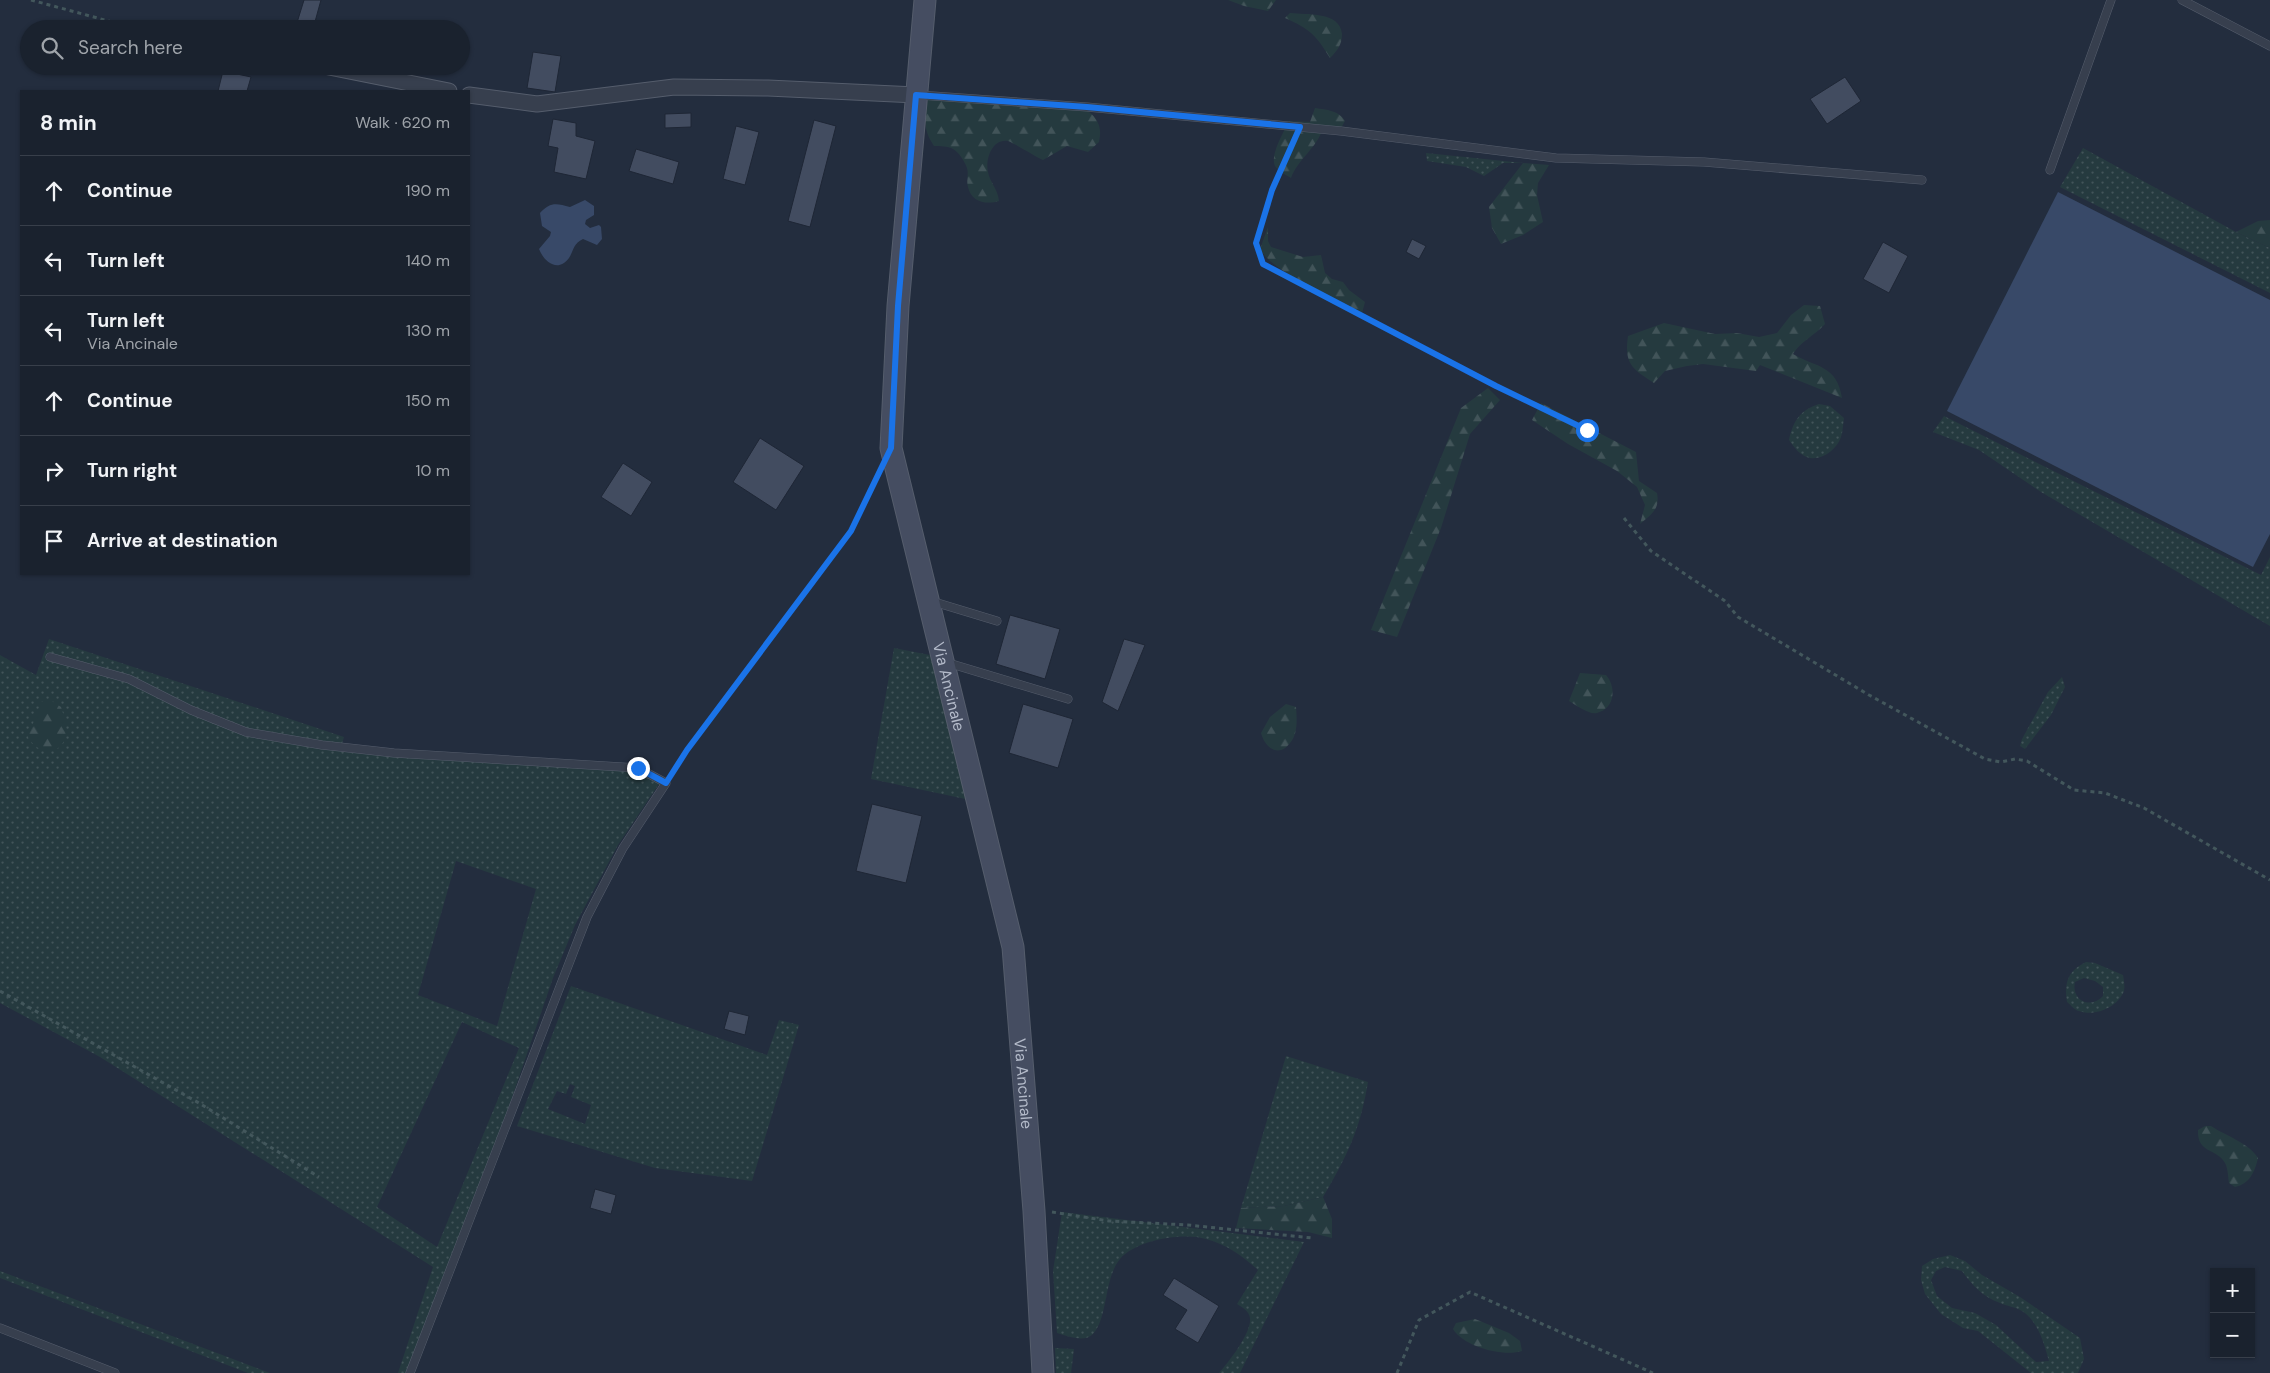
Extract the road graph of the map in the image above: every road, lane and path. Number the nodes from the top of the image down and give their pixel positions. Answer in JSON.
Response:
{"nodes":[{"id":1,"x":30,"y":0,"type":"edge"},
{"id":2,"x":925,"y":0,"type":"edge"},
{"id":3,"x":2112,"y":0,"type":"edge"},
{"id":4,"x":2182,"y":0,"type":"edge"},
{"id":5,"x":104,"y":20,"type":"edge"},
{"id":6,"x":2270,"y":46,"type":"edge"},
{"id":7,"x":369,"y":75,"type":"edge"},
{"id":8,"x":444,"y":90,"type":"edge"},
{"id":9,"x":470,"y":95,"type":"edge"},
{"id":10,"x":916,"y":95,"type":"junction"},
{"id":11,"x":1300,"y":127,"type":"junction"},
{"id":12,"x":2050,"y":170,"type":"dead end"},
{"id":13,"x":1922,"y":180,"type":"dead end"},
{"id":14,"x":1587,"y":430,"type":"dead end"},
{"id":15,"x":891,"y":448,"type":"junction"},
{"id":16,"x":1624,"y":518,"type":"dead end"},
{"id":17,"x":929,"y":600,"type":"junction"},
{"id":18,"x":997,"y":621,"type":"dead end"},
{"id":19,"x":50,"y":657,"type":"dead end"},
{"id":20,"x":944,"y":662,"type":"junction"},
{"id":21,"x":1068,"y":699,"type":"dead end"},
{"id":22,"x":666,"y":783,"type":"junction"},
{"id":23,"x":2270,"y":880,"type":"edge"},
{"id":24,"x":0,"y":991,"type":"edge"},
{"id":25,"x":319,"y":1177,"type":"dead end"},
{"id":26,"x":1034,"y":1212,"type":"junction"},
{"id":27,"x":1312,"y":1238,"type":"dead end"},
{"id":28,"x":0,"y":1328,"type":"edge"},
{"id":29,"x":115,"y":1373,"type":"edge"},
{"id":30,"x":410,"y":1373,"type":"edge"},
{"id":31,"x":1043,"y":1373,"type":"edge"},
{"id":32,"x":1397,"y":1373,"type":"edge"},
{"id":33,"x":1653,"y":1373,"type":"edge"}],
"edges":[{"from":1,"to":5,"type":"path"},
{"from":2,"to":10,"type":"main road","name":"Via Ancinale"},
{"from":3,"to":12,"type":"lane"},
{"from":4,"to":6,"type":"lane"},
{"from":7,"to":8,"type":"street"},
{"from":9,"to":10,"type":"street"},
{"from":10,"to":11,"type":"lane"},
{"from":10,"to":15,"type":"main road","name":"Via Ancinale"},
{"from":11,"to":13,"type":"lane"},
{"from":11,"to":14,"type":"path"},
{"from":15,"to":17,"type":"main road","name":"Via Ancinale"},
{"from":15,"to":22,"type":"path"},
{"from":16,"to":23,"type":"path"},
{"from":17,"to":18,"type":"lane"},
{"from":17,"to":20,"type":"main road","name":"Via Ancinale"},
{"from":19,"to":22,"type":"lane"},
{"from":20,"to":21,"type":"lane"},
{"from":20,"to":26,"type":"main road","name":"Via Ancinale"},
{"from":22,"to":30,"type":"lane"},
{"from":24,"to":25,"type":"path"},
{"from":26,"to":27,"type":"path"},
{"from":26,"to":31,"type":"main road","name":"Via Ancinale"},
{"from":28,"to":29,"type":"lane"},
{"from":32,"to":33,"type":"path"}]}
